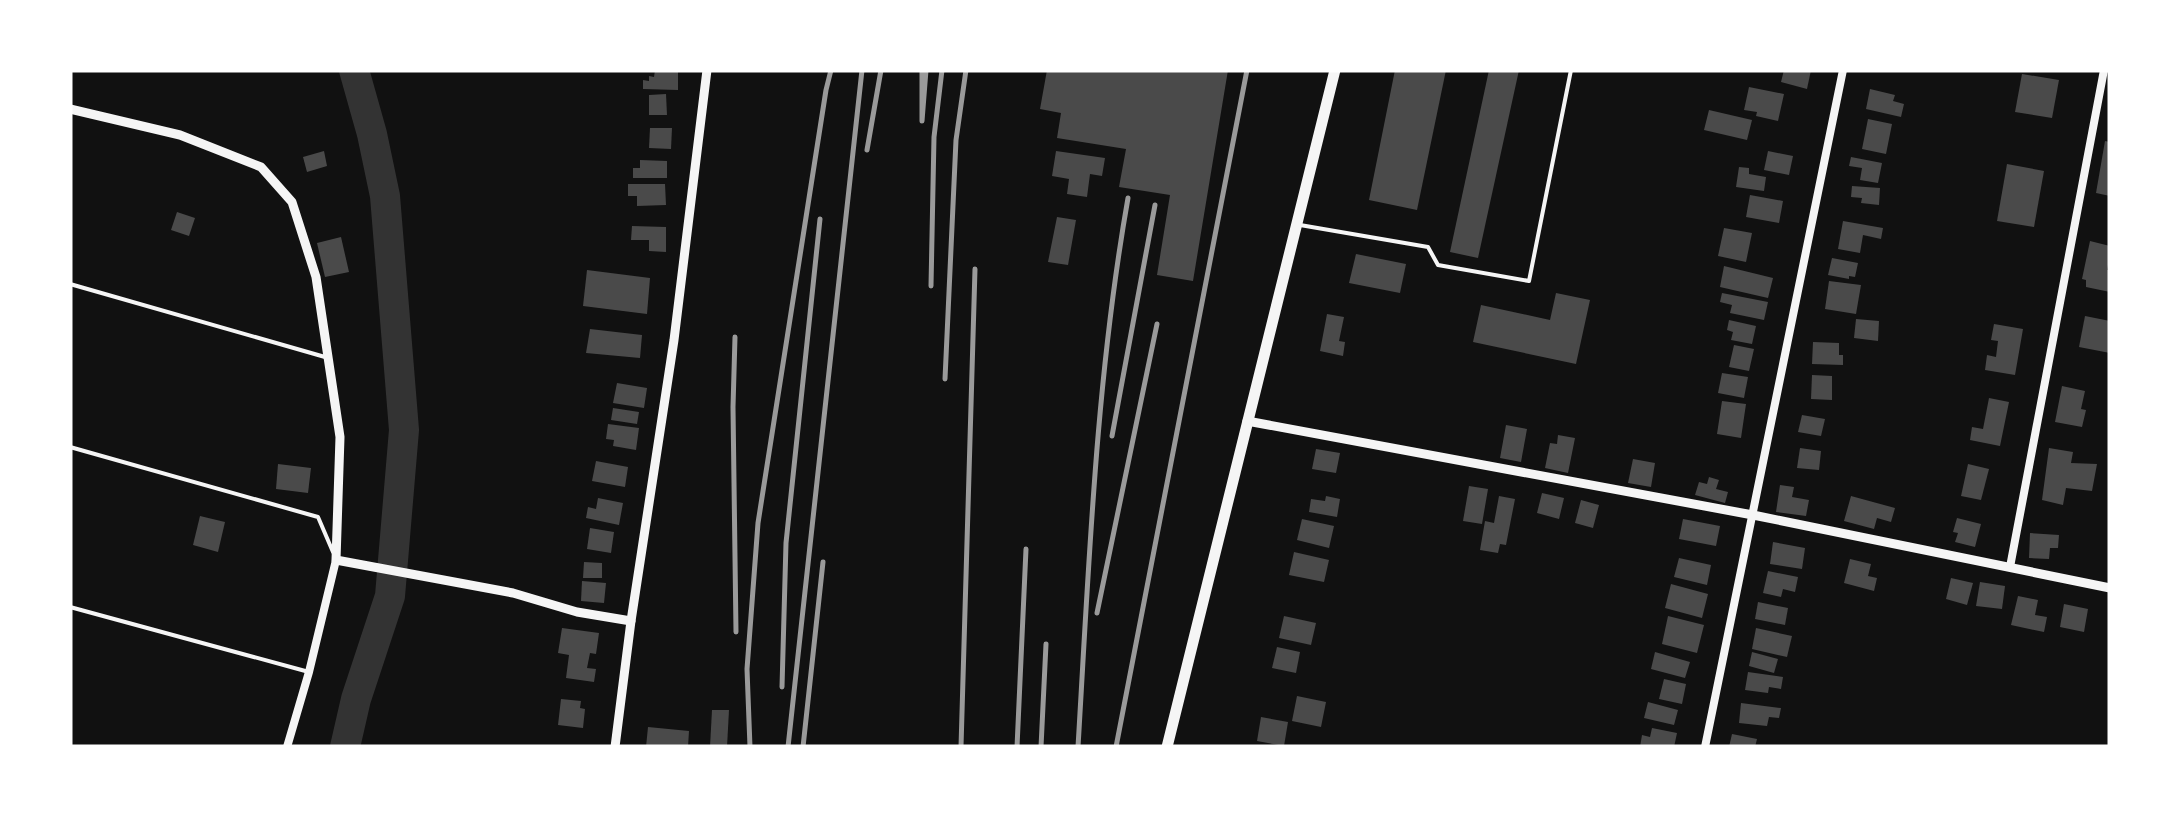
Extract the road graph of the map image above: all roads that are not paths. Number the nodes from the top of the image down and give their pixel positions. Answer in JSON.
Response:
{"nodes":[{"id":1,"x":708,"y":70,"type":"edge"},
{"id":2,"x":1335,"y":70,"type":"edge"},
{"id":3,"x":1571,"y":70,"type":"edge"},
{"id":4,"x":1842,"y":70,"type":"edge"},
{"id":5,"x":2104,"y":70,"type":"edge"},
{"id":6,"x":70,"y":108,"type":"edge"},
{"id":7,"x":2097,"y":109,"type":"junction"},
{"id":8,"x":2110,"y":111,"type":"edge"},
{"id":9,"x":1296,"y":224,"type":"junction"},
{"id":10,"x":70,"y":284,"type":"edge"},
{"id":11,"x":329,"y":358,"type":"junction"},
{"id":12,"x":1247,"y":422,"type":"junction"},
{"id":13,"x":70,"y":447,"type":"edge"},
{"id":14,"x":1753,"y":515,"type":"junction"},
{"id":15,"x":336,"y":560,"type":"junction"},
{"id":16,"x":2010,"y":567,"type":"junction"},
{"id":17,"x":2110,"y":588,"type":"edge"},
{"id":18,"x":70,"y":607,"type":"edge"},
{"id":19,"x":630,"y":621,"type":"junction"},
{"id":20,"x":308,"y":672,"type":"junction"},
{"id":21,"x":287,"y":747,"type":"edge"},
{"id":22,"x":616,"y":747,"type":"edge"},
{"id":23,"x":1167,"y":747,"type":"edge"},
{"id":24,"x":1704,"y":747,"type":"edge"}],
"edges":[{"from":1,"to":19,"type":"street"},
{"from":2,"to":9,"type":"main road"},
{"from":3,"to":9,"type":"lane"},
{"from":4,"to":14,"type":"street"},
{"from":5,"to":7,"type":"street"},
{"from":6,"to":11,"type":"street"},
{"from":7,"to":8,"type":"lane"},
{"from":7,"to":16,"type":"street"},
{"from":9,"to":12,"type":"main road"},
{"from":10,"to":11,"type":"lane"},
{"from":11,"to":15,"type":"street"},
{"from":12,"to":14,"type":"street"},
{"from":12,"to":23,"type":"main road"},
{"from":13,"to":15,"type":"lane"},
{"from":14,"to":16,"type":"street"},
{"from":14,"to":24,"type":"street"},
{"from":15,"to":19,"type":"street"},
{"from":15,"to":20,"type":"street"},
{"from":16,"to":17,"type":"street"},
{"from":18,"to":20,"type":"lane"},
{"from":19,"to":22,"type":"street"},
{"from":20,"to":21,"type":"street"}]}
